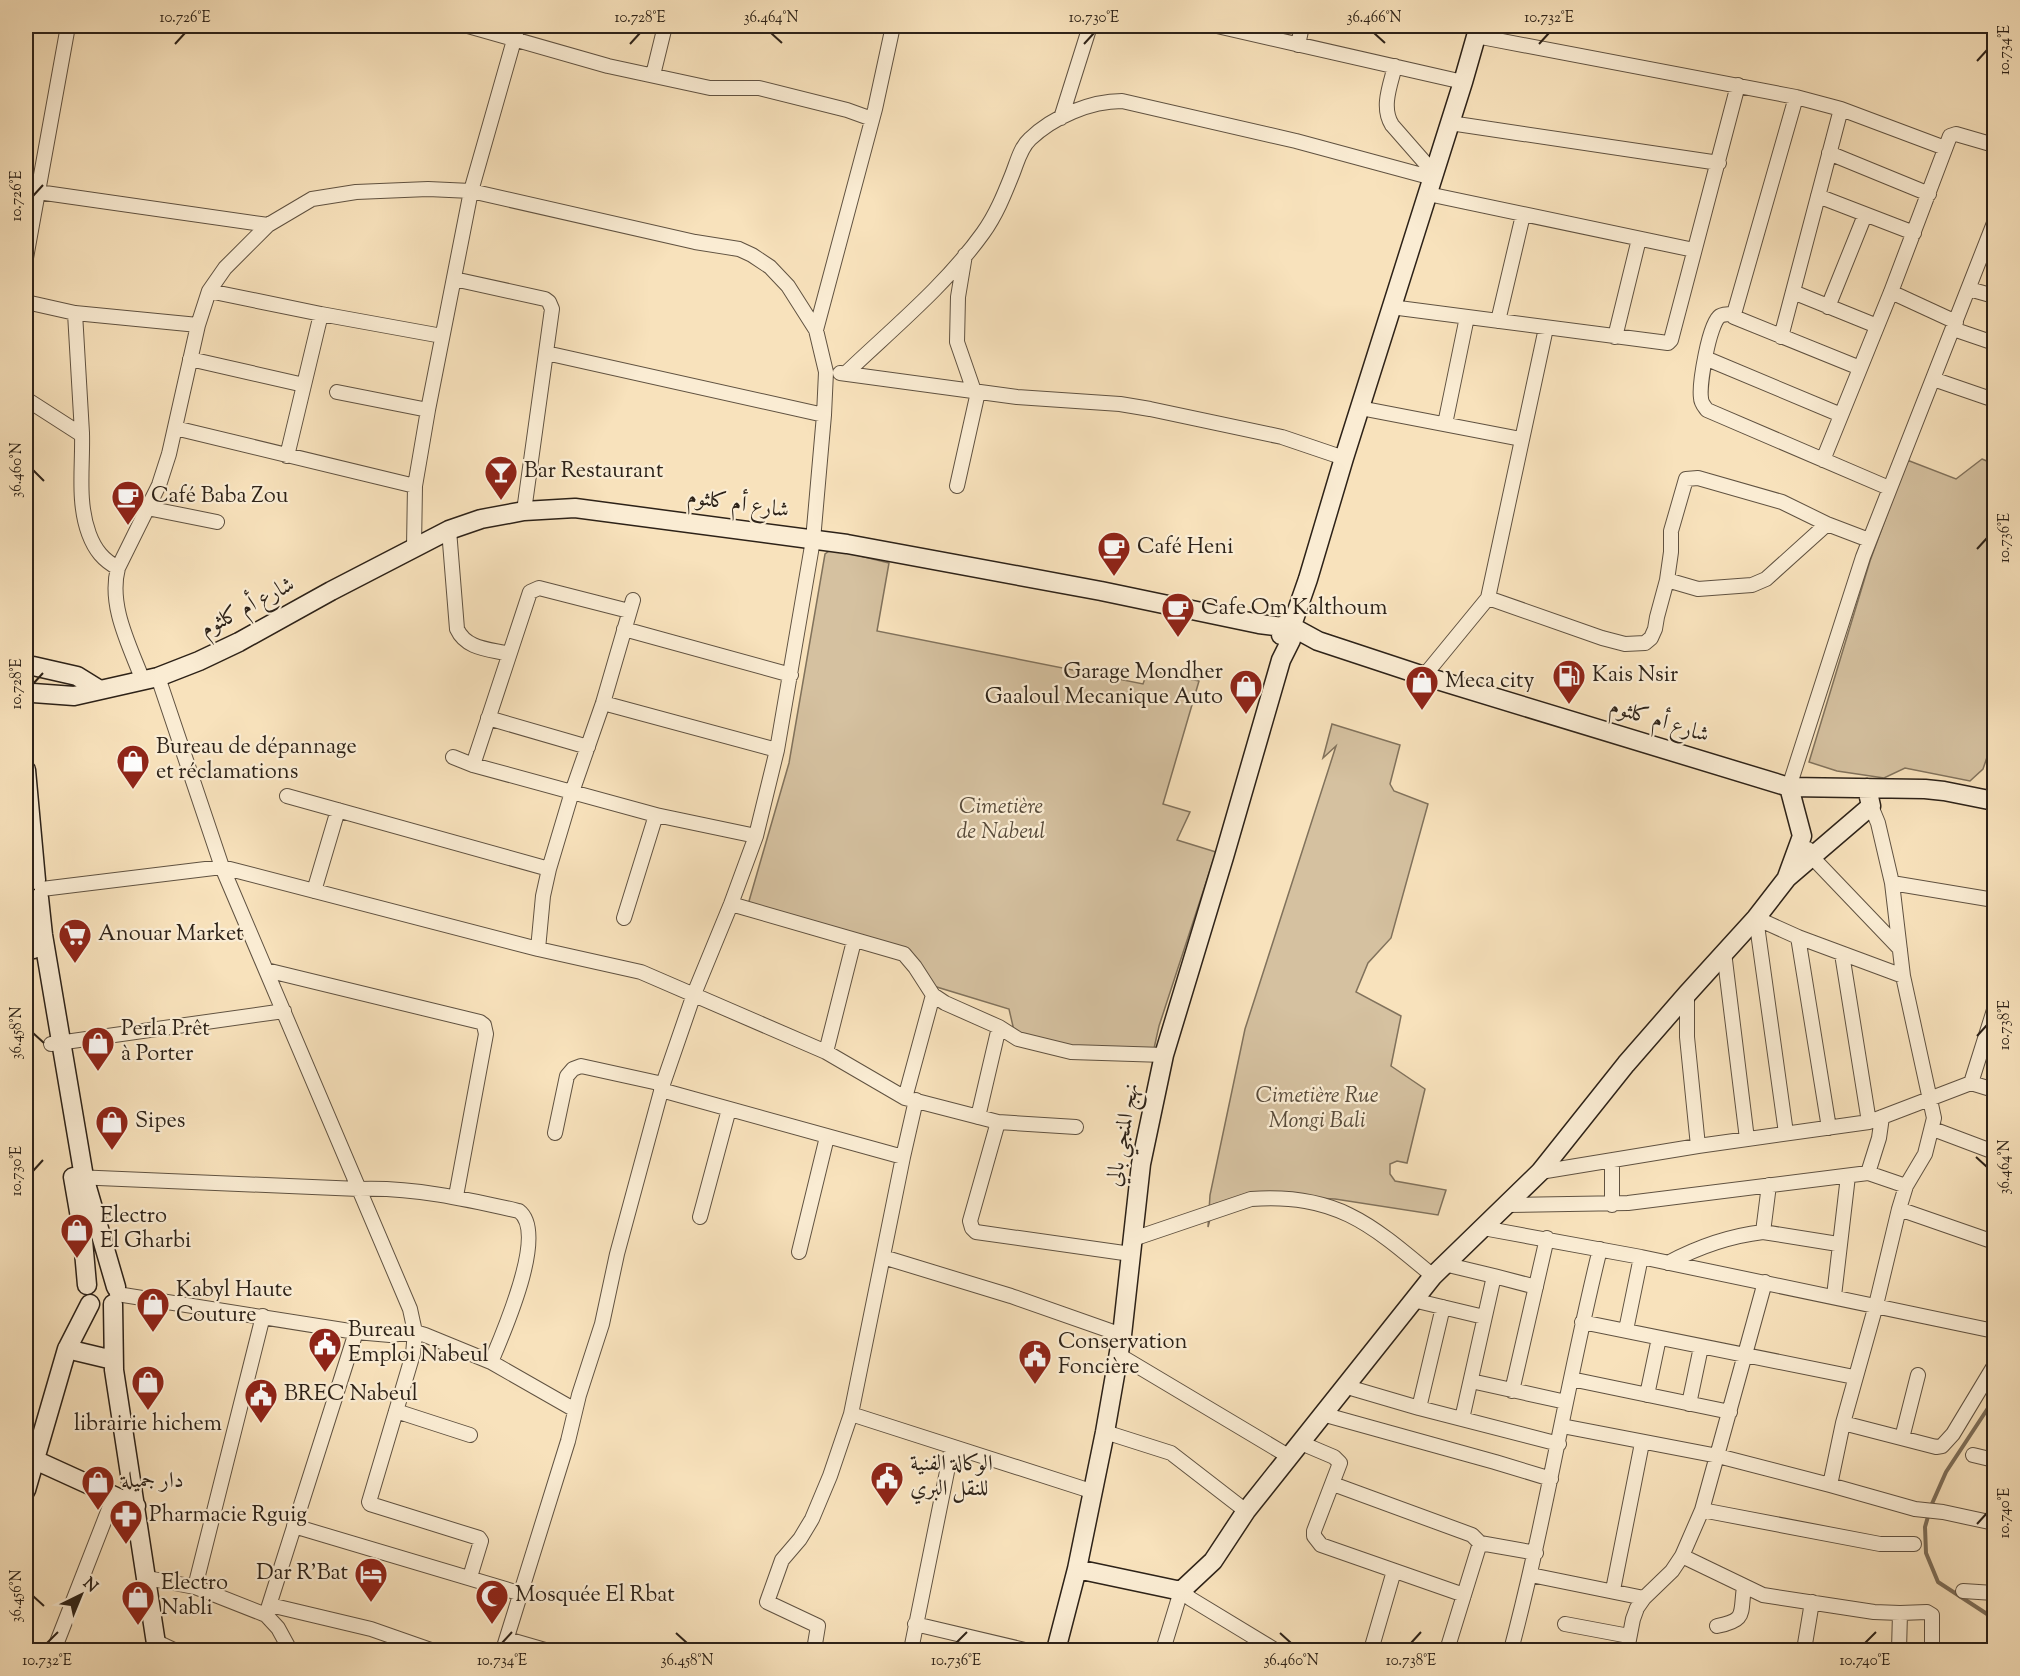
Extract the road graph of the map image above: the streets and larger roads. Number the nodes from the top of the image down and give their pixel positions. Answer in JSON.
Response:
{"nodes":[{"id":1,"x":68,"y":26,"type":"edge"},
{"id":2,"x":468,"y":26,"type":"edge"},
{"id":3,"x":665,"y":26,"type":"edge"},
{"id":4,"x":893,"y":26,"type":"edge"},
{"id":5,"x":1090,"y":26,"type":"edge"},
{"id":6,"x":1217,"y":26,"type":"edge"},
{"id":7,"x":1302,"y":26,"type":"edge"},
{"id":8,"x":1477,"y":31,"type":"edge"},
{"id":9,"x":516,"y":32,"type":"edge"},
{"id":10,"x":1298,"y":45,"type":"junction"},
{"id":11,"x":1395,"y":66,"type":"junction"},
{"id":12,"x":653,"y":75,"type":"junction"},
{"id":13,"x":1463,"y":82,"type":"junction"},
{"id":14,"x":1738,"y":85,"type":"junction"},
{"id":15,"x":1797,"y":97,"type":"junction"},
{"id":16,"x":1841,"y":109,"type":"junction"},
{"id":17,"x":1061,"y":118,"type":"junction"},
{"id":18,"x":872,"y":119,"type":"junction"},
{"id":19,"x":1450,"y":123,"type":"junction"},
{"id":20,"x":1995,"y":145,"type":"edge"},
{"id":21,"x":1945,"y":148,"type":"junction"},
{"id":22,"x":1829,"y":153,"type":"junction"},
{"id":23,"x":1719,"y":163,"type":"junction"},
{"id":24,"x":1432,"y":182,"type":"junction"},
{"id":25,"x":471,"y":191,"type":"junction"},
{"id":26,"x":38,"y":192,"type":"junction"},
{"id":27,"x":1929,"y":194,"type":"junction"},
{"id":28,"x":1818,"y":196,"type":"junction"},
{"id":29,"x":1523,"y":215,"type":"junction"},
{"id":30,"x":1865,"y":215,"type":"junction"},
{"id":31,"x":1995,"y":223,"type":"edge"},
{"id":32,"x":268,"y":225,"type":"junction"},
{"id":33,"x":1914,"y":233,"type":"junction"},
{"id":34,"x":1639,"y":239,"type":"junction"},
{"id":35,"x":1991,"y":245,"type":"edge"},
{"id":36,"x":1694,"y":250,"type":"junction"},
{"id":37,"x":965,"y":255,"type":"junction"},
{"id":38,"x":26,"y":258,"type":"edge"},
{"id":39,"x":454,"y":279,"type":"junction"},
{"id":40,"x":1969,"y":289,"type":"junction"},
{"id":41,"x":209,"y":291,"type":"junction"},
{"id":42,"x":1793,"y":292,"type":"junction"},
{"id":43,"x":1891,"y":292,"type":"junction"},
{"id":44,"x":1995,"y":297,"type":"edge"},
{"id":45,"x":26,"y":302,"type":"edge"},
{"id":46,"x":1391,"y":307,"type":"junction"},
{"id":47,"x":1828,"y":307,"type":"junction"},
{"id":48,"x":75,"y":313,"type":"junction"},
{"id":49,"x":321,"y":314,"type":"junction"},
{"id":50,"x":1734,"y":314,"type":"junction"},
{"id":51,"x":1467,"y":317,"type":"junction"},
{"id":52,"x":1498,"y":321,"type":"junction"},
{"id":53,"x":198,"y":325,"type":"junction"},
{"id":54,"x":1877,"y":326,"type":"junction"},
{"id":55,"x":1954,"y":326,"type":"junction"},
{"id":56,"x":1546,"y":328,"type":"junction"},
{"id":57,"x":816,"y":330,"type":"junction"},
{"id":58,"x":442,"y":336,"type":"junction"},
{"id":59,"x":1615,"y":337,"type":"junction"},
{"id":60,"x":1781,"y":337,"type":"junction"},
{"id":61,"x":1995,"y":343,"type":"edge"},
{"id":62,"x":546,"y":352,"type":"junction"},
{"id":63,"x":1704,"y":358,"type":"junction"},
{"id":64,"x":190,"y":359,"type":"junction"},
{"id":65,"x":1860,"y":368,"type":"junction"},
{"id":66,"x":826,"y":372,"type":"junction"},
{"id":67,"x":845,"y":374,"type":"junction"},
{"id":68,"x":1933,"y":379,"type":"junction"},
{"id":69,"x":304,"y":385,"type":"junction"},
{"id":70,"x":976,"y":391,"type":"junction"},
{"id":71,"x":338,"y":392,"type":"dead end"},
{"id":72,"x":26,"y":399,"type":"edge"},
{"id":73,"x":1995,"y":400,"type":"edge"},
{"id":74,"x":1360,"y":408,"type":"junction"},
{"id":75,"x":428,"y":410,"type":"junction"},
{"id":76,"x":824,"y":415,"type":"junction"},
{"id":77,"x":1841,"y":415,"type":"junction"},
{"id":78,"x":1445,"y":424,"type":"junction"},
{"id":79,"x":175,"y":428,"type":"junction"},
{"id":80,"x":82,"y":435,"type":"junction"},
{"id":81,"x":1521,"y":439,"type":"junction"},
{"id":82,"x":287,"y":456,"type":"junction"},
{"id":83,"x":1344,"y":458,"type":"junction"},
{"id":84,"x":1823,"y":460,"type":"junction"},
{"id":85,"x":415,"y":486,"type":"junction"},
{"id":86,"x":957,"y":486,"type":"dead end"},
{"id":87,"x":1889,"y":488,"type":"junction"},
{"id":88,"x":147,"y":508,"type":"junction"},
{"id":89,"x":524,"y":511,"type":"junction"},
{"id":90,"x":217,"y":522,"type":"dead end"},
{"id":91,"x":1827,"y":524,"type":"junction"},
{"id":92,"x":449,"y":530,"type":"junction"},
{"id":93,"x":813,"y":540,"type":"junction"},
{"id":94,"x":1869,"y":540,"type":"junction"},
{"id":95,"x":414,"y":547,"type":"junction"},
{"id":96,"x":118,"y":568,"type":"junction"},
{"id":97,"x":1667,"y":580,"type":"junction"},
{"id":98,"x":1488,"y":598,"type":"junction"},
{"id":99,"x":624,"y":629,"type":"junction"},
{"id":100,"x":1288,"y":633,"type":"junction"},
{"id":101,"x":509,"y":654,"type":"junction"},
{"id":102,"x":28,"y":660,"type":"edge"},
{"id":103,"x":791,"y":675,"type":"junction"},
{"id":104,"x":1424,"y":676,"type":"junction"},
{"id":105,"x":151,"y":679,"type":"junction"},
{"id":106,"x":98,"y":689,"type":"junction"},
{"id":107,"x":29,"y":696,"type":"edge"},
{"id":108,"x":603,"y":703,"type":"junction"},
{"id":109,"x":488,"y":718,"type":"junction"},
{"id":110,"x":588,"y":747,"type":"junction"},
{"id":111,"x":777,"y":750,"type":"junction"},
{"id":112,"x":453,"y":757,"type":"dead end"},
{"id":113,"x":473,"y":765,"type":"junction"},
{"id":114,"x":26,"y":770,"type":"edge"},
{"id":115,"x":1789,"y":787,"type":"junction"},
{"id":116,"x":1867,"y":788,"type":"junction"},
{"id":117,"x":572,"y":792,"type":"junction"},
{"id":118,"x":287,"y":796,"type":"dead end"},
{"id":119,"x":1995,"y":801,"type":"edge"},
{"id":120,"x":1871,"y":806,"type":"junction"},
{"id":121,"x":338,"y":810,"type":"junction"},
{"id":122,"x":656,"y":815,"type":"junction"},
{"id":123,"x":756,"y":836,"type":"junction"},
{"id":124,"x":1802,"y":836,"type":"junction"},
{"id":125,"x":1811,"y":856,"type":"junction"},
{"id":126,"x":222,"y":867,"type":"junction"},
{"id":127,"x":549,"y":869,"type":"junction"},
{"id":128,"x":1787,"y":878,"type":"junction"},
{"id":129,"x":1892,"y":883,"type":"junction"},
{"id":130,"x":314,"y":891,"type":"junction"},
{"id":131,"x":32,"y":892,"type":"edge"},
{"id":132,"x":1995,"y":900,"type":"edge"},
{"id":133,"x":731,"y":904,"type":"junction"},
{"id":134,"x":624,"y":918,"type":"dead end"},
{"id":135,"x":1756,"y":918,"type":"junction"},
{"id":136,"x":1798,"y":938,"type":"junction"},
{"id":137,"x":855,"y":941,"type":"junction"},
{"id":138,"x":538,"y":949,"type":"junction"},
{"id":139,"x":1900,"y":949,"type":"junction"},
{"id":140,"x":1724,"y":952,"type":"junction"},
{"id":141,"x":1842,"y":954,"type":"junction"},
{"id":142,"x":266,"y":970,"type":"junction"},
{"id":143,"x":1904,"y":976,"type":"junction"},
{"id":144,"x":694,"y":994,"type":"junction"},
{"id":145,"x":1687,"y":994,"type":"junction"},
{"id":146,"x":933,"y":995,"type":"junction"},
{"id":147,"x":1995,"y":1010,"type":"edge"},
{"id":148,"x":284,"y":1011,"type":"junction"},
{"id":149,"x":999,"y":1027,"type":"junction"},
{"id":150,"x":56,"y":1043,"type":"junction"},
{"id":151,"x":826,"y":1052,"type":"junction"},
{"id":152,"x":1164,"y":1055,"type":"junction"},
{"id":153,"x":1971,"y":1083,"type":"junction"},
{"id":154,"x":662,"y":1087,"type":"junction"},
{"id":155,"x":1995,"y":1090,"type":"edge"},
{"id":156,"x":910,"y":1099,"type":"junction"},
{"id":157,"x":1931,"y":1099,"type":"junction"},
{"id":158,"x":729,"y":1109,"type":"junction"},
{"id":159,"x":978,"y":1117,"type":"junction"},
{"id":160,"x":1875,"y":1120,"type":"junction"},
{"id":161,"x":998,"y":1122,"type":"junction"},
{"id":162,"x":1076,"y":1127,"type":"dead end"},
{"id":163,"x":1829,"y":1128,"type":"junction"},
{"id":164,"x":1933,"y":1129,"type":"junction"},
{"id":165,"x":555,"y":1133,"type":"dead end"},
{"id":166,"x":1786,"y":1133,"type":"junction"},
{"id":167,"x":827,"y":1137,"type":"junction"},
{"id":168,"x":1747,"y":1139,"type":"junction"},
{"id":169,"x":1698,"y":1146,"type":"junction"},
{"id":170,"x":1995,"y":1152,"type":"edge"},
{"id":171,"x":903,"y":1157,"type":"junction"},
{"id":172,"x":1612,"y":1161,"type":"junction"},
{"id":173,"x":1540,"y":1172,"type":"junction"},
{"id":174,"x":1869,"y":1173,"type":"junction"},
{"id":175,"x":1848,"y":1176,"type":"junction"},
{"id":176,"x":79,"y":1177,"type":"junction"},
{"id":177,"x":1769,"y":1185,"type":"junction"},
{"id":178,"x":1906,"y":1186,"type":"junction"},
{"id":179,"x":359,"y":1189,"type":"junction"},
{"id":180,"x":456,"y":1196,"type":"junction"},
{"id":181,"x":1508,"y":1205,"type":"junction"},
{"id":182,"x":1612,"y":1205,"type":"junction"},
{"id":183,"x":1899,"y":1209,"type":"junction"},
{"id":184,"x":700,"y":1217,"type":"dead end"},
{"id":185,"x":1483,"y":1228,"type":"junction"},
{"id":186,"x":1763,"y":1232,"type":"junction"},
{"id":187,"x":1547,"y":1238,"type":"junction"},
{"id":188,"x":1995,"y":1242,"type":"edge"},
{"id":189,"x":1838,"y":1244,"type":"junction"},
{"id":190,"x":1132,"y":1247,"type":"junction"},
{"id":191,"x":1600,"y":1249,"type":"junction"},
{"id":192,"x":799,"y":1252,"type":"dead end"},
{"id":193,"x":883,"y":1257,"type":"junction"},
{"id":194,"x":1641,"y":1257,"type":"junction"},
{"id":195,"x":1668,"y":1263,"type":"junction"},
{"id":196,"x":1438,"y":1270,"type":"junction"},
{"id":197,"x":1494,"y":1276,"type":"junction"},
{"id":198,"x":1765,"y":1282,"type":"junction"},
{"id":199,"x":87,"y":1285,"type":"junction"},
{"id":200,"x":1536,"y":1287,"type":"junction"},
{"id":201,"x":115,"y":1295,"type":"junction"},
{"id":202,"x":1834,"y":1296,"type":"junction"},
{"id":203,"x":1413,"y":1300,"type":"junction"},
{"id":204,"x":90,"y":1304,"type":"junction"},
{"id":205,"x":1876,"y":1305,"type":"junction"},
{"id":206,"x":1443,"y":1307,"type":"junction"},
{"id":207,"x":263,"y":1316,"type":"junction"},
{"id":208,"x":1484,"y":1317,"type":"junction"},
{"id":209,"x":1582,"y":1322,"type":"junction"},
{"id":210,"x":1626,"y":1330,"type":"junction"},
{"id":211,"x":1995,"y":1330,"type":"edge"},
{"id":212,"x":356,"y":1332,"type":"junction"},
{"id":213,"x":415,"y":1332,"type":"junction"},
{"id":214,"x":1122,"y":1335,"type":"junction"},
{"id":215,"x":1659,"y":1338,"type":"junction"},
{"id":216,"x":1701,"y":1347,"type":"junction"},
{"id":217,"x":67,"y":1349,"type":"junction"},
{"id":218,"x":1119,"y":1355,"type":"junction"},
{"id":219,"x":1744,"y":1355,"type":"junction"},
{"id":220,"x":113,"y":1360,"type":"junction"},
{"id":221,"x":491,"y":1362,"type":"junction"},
{"id":222,"x":1995,"y":1366,"type":"edge"},
{"id":223,"x":1918,"y":1375,"type":"dead end"},
{"id":224,"x":1854,"y":1377,"type":"junction"},
{"id":225,"x":1571,"y":1379,"type":"junction"},
{"id":226,"x":1470,"y":1381,"type":"junction"},
{"id":227,"x":1344,"y":1386,"type":"junction"},
{"id":228,"x":1512,"y":1391,"type":"junction"},
{"id":229,"x":1647,"y":1395,"type":"junction"},
{"id":230,"x":1566,"y":1402,"type":"junction"},
{"id":231,"x":1689,"y":1404,"type":"junction"},
{"id":232,"x":1419,"y":1408,"type":"junction"},
{"id":233,"x":575,"y":1410,"type":"junction"},
{"id":234,"x":396,"y":1411,"type":"junction"},
{"id":235,"x":1730,"y":1412,"type":"junction"},
{"id":236,"x":851,"y":1414,"type":"junction"},
{"id":237,"x":1323,"y":1414,"type":"junction"},
{"id":238,"x":1462,"y":1419,"type":"junction"},
{"id":239,"x":1843,"y":1423,"type":"junction"},
{"id":240,"x":1562,"y":1426,"type":"junction"},
{"id":241,"x":1105,"y":1432,"type":"junction"},
{"id":242,"x":470,"y":1435,"type":"dead end"},
{"id":243,"x":1902,"y":1438,"type":"junction"},
{"id":244,"x":1642,"y":1443,"type":"junction"},
{"id":245,"x":1558,"y":1444,"type":"junction"},
{"id":246,"x":952,"y":1447,"type":"junction"},
{"id":247,"x":1296,"y":1450,"type":"junction"},
{"id":248,"x":1973,"y":1455,"type":"dead end"},
{"id":249,"x":1718,"y":1456,"type":"junction"},
{"id":250,"x":30,"y":1459,"type":"edge"},
{"id":251,"x":1995,"y":1460,"type":"edge"},
{"id":252,"x":1551,"y":1479,"type":"junction"},
{"id":253,"x":1333,"y":1484,"type":"junction"},
{"id":254,"x":1830,"y":1485,"type":"junction"},
{"id":255,"x":26,"y":1490,"type":"edge"},
{"id":256,"x":1094,"y":1492,"type":"junction"},
{"id":257,"x":114,"y":1496,"type":"junction"},
{"id":258,"x":136,"y":1506,"type":"junction"},
{"id":259,"x":1702,"y":1510,"type":"junction"},
{"id":260,"x":1246,"y":1511,"type":"junction"},
{"id":261,"x":1995,"y":1523,"type":"edge"},
{"id":262,"x":294,"y":1526,"type":"junction"},
{"id":263,"x":1480,"y":1543,"type":"junction"},
{"id":264,"x":1914,"y":1544,"type":"dead end"},
{"id":265,"x":1536,"y":1553,"type":"junction"},
{"id":266,"x":1682,"y":1556,"type":"junction"},
{"id":267,"x":1077,"y":1569,"type":"junction"},
{"id":268,"x":1394,"y":1571,"type":"junction"},
{"id":269,"x":1531,"y":1575,"type":"junction"},
{"id":270,"x":470,"y":1577,"type":"junction"},
{"id":271,"x":147,"y":1578,"type":"junction"},
{"id":272,"x":195,"y":1587,"type":"junction"},
{"id":273,"x":1744,"y":1587,"type":"junction"},
{"id":274,"x":1613,"y":1590,"type":"junction"},
{"id":275,"x":1181,"y":1591,"type":"junction"},
{"id":276,"x":1963,"y":1591,"type":"dead end"},
{"id":277,"x":1995,"y":1593,"type":"edge"},
{"id":278,"x":522,"y":1594,"type":"junction"},
{"id":279,"x":1464,"y":1595,"type":"junction"},
{"id":280,"x":1644,"y":1598,"type":"junction"},
{"id":281,"x":1812,"y":1602,"type":"junction"},
{"id":282,"x":268,"y":1610,"type":"junction"},
{"id":283,"x":1900,"y":1613,"type":"junction"},
{"id":284,"x":915,"y":1624,"type":"junction"},
{"id":285,"x":1565,"y":1624,"type":"dead end"},
{"id":286,"x":1717,"y":1626,"type":"dead end"},
{"id":287,"x":1628,"y":1643,"type":"edge"},
{"id":288,"x":505,"y":1645,"type":"edge"},
{"id":289,"x":157,"y":1646,"type":"edge"},
{"id":290,"x":54,"y":1650,"type":"edge"},
{"id":291,"x":174,"y":1650,"type":"edge"},
{"id":292,"x":290,"y":1650,"type":"edge"},
{"id":293,"x":432,"y":1650,"type":"edge"},
{"id":294,"x":545,"y":1650,"type":"edge"},
{"id":295,"x":814,"y":1650,"type":"edge"},
{"id":296,"x":911,"y":1650,"type":"edge"},
{"id":297,"x":1025,"y":1650,"type":"edge"},
{"id":298,"x":1056,"y":1650,"type":"edge"},
{"id":299,"x":1163,"y":1650,"type":"edge"},
{"id":300,"x":1275,"y":1650,"type":"edge"},
{"id":301,"x":1371,"y":1650,"type":"edge"},
{"id":302,"x":1447,"y":1650,"type":"edge"},
{"id":303,"x":1511,"y":1650,"type":"edge"},
{"id":304,"x":1804,"y":1650,"type":"edge"},
{"id":305,"x":1899,"y":1650,"type":"edge"},
{"id":306,"x":1932,"y":1650,"type":"edge"}],
"edges":[{"from":1,"to":26,"type":"street"},
{"from":2,"to":9,"type":"street"},
{"from":3,"to":12,"type":"street"},
{"from":4,"to":18,"type":"street"},
{"from":5,"to":17,"type":"street"},
{"from":6,"to":10,"type":"street"},
{"from":7,"to":10,"type":"street"},
{"from":8,"to":13,"type":"street","name":"نهج المنجي بالي"},
{"from":8,"to":14,"type":"street"},
{"from":9,"to":12,"type":"street"},
{"from":9,"to":25,"type":"street"},
{"from":10,"to":11,"type":"street"},
{"from":11,"to":13,"type":"street"},
{"from":11,"to":24,"type":"street"},
{"from":12,"to":18,"type":"street"},
{"from":13,"to":19,"type":"street","name":"نهج المنجي بالي"},
{"from":14,"to":15,"type":"street"},
{"from":14,"to":23,"type":"street"},
{"from":15,"to":16,"type":"street"},
{"from":15,"to":50,"type":"street"},
{"from":16,"to":21,"type":"street"},
{"from":16,"to":22,"type":"street"},
{"from":17,"to":24,"type":"street"},
{"from":17,"to":37,"type":"street"},
{"from":18,"to":57,"type":"street"},
{"from":19,"to":23,"type":"street"},
{"from":19,"to":24,"type":"street","name":"نهج المنجي بالي"},
{"from":20,"to":21,"type":"street"},
{"from":21,"to":27,"type":"street"},
{"from":22,"to":27,"type":"street"},
{"from":22,"to":28,"type":"street"},
{"from":23,"to":36,"type":"street"},
{"from":24,"to":29,"type":"street"},
{"from":24,"to":46,"type":"street","name":"نهج المنجي بالي"},
{"from":25,"to":32,"type":"street"},
{"from":25,"to":39,"type":"street"},
{"from":25,"to":57,"type":"street"},
{"from":26,"to":32,"type":"street"},
{"from":26,"to":38,"type":"street"},
{"from":27,"to":33,"type":"street"},
{"from":28,"to":30,"type":"street"},
{"from":28,"to":42,"type":"street"},
{"from":29,"to":34,"type":"street"},
{"from":29,"to":52,"type":"street"},
{"from":30,"to":33,"type":"street"},
{"from":30,"to":47,"type":"street"},
{"from":31,"to":35,"type":"street"},
{"from":32,"to":41,"type":"street"},
{"from":33,"to":43,"type":"street"},
{"from":34,"to":36,"type":"street"},
{"from":34,"to":59,"type":"street"},
{"from":35,"to":40,"type":"street"},
{"from":36,"to":59,"type":"street"},
{"from":37,"to":67,"type":"street"},
{"from":37,"to":70,"type":"street"},
{"from":39,"to":58,"type":"street"},
{"from":39,"to":62,"type":"street"},
{"from":40,"to":44,"type":"street"},
{"from":40,"to":55,"type":"street"},
{"from":41,"to":49,"type":"street"},
{"from":41,"to":53,"type":"street"},
{"from":42,"to":47,"type":"street"},
{"from":42,"to":60,"type":"street"},
{"from":43,"to":54,"type":"street"},
{"from":43,"to":55,"type":"street"},
{"from":45,"to":48,"type":"street"},
{"from":46,"to":51,"type":"street"},
{"from":46,"to":74,"type":"street","name":"نهج المنجي بالي"},
{"from":47,"to":54,"type":"street"},
{"from":48,"to":53,"type":"street"},
{"from":48,"to":80,"type":"street"},
{"from":49,"to":58,"type":"street"},
{"from":49,"to":69,"type":"street"},
{"from":50,"to":60,"type":"street"},
{"from":50,"to":63,"type":"street"},
{"from":51,"to":52,"type":"street"},
{"from":51,"to":78,"type":"street"},
{"from":52,"to":56,"type":"street"},
{"from":53,"to":64,"type":"street"},
{"from":54,"to":65,"type":"street"},
{"from":55,"to":61,"type":"street"},
{"from":55,"to":68,"type":"street"},
{"from":56,"to":59,"type":"street"},
{"from":56,"to":81,"type":"street"},
{"from":57,"to":66,"type":"street"},
{"from":58,"to":75,"type":"street"},
{"from":60,"to":65,"type":"street"},
{"from":62,"to":76,"type":"street"},
{"from":62,"to":89,"type":"street"},
{"from":63,"to":77,"type":"street"},
{"from":63,"to":84,"type":"street"},
{"from":64,"to":69,"type":"street"},
{"from":64,"to":79,"type":"street"},
{"from":65,"to":77,"type":"street"},
{"from":66,"to":67,"type":"street"},
{"from":66,"to":76,"type":"street"},
{"from":67,"to":70,"type":"street"},
{"from":68,"to":73,"type":"street"},
{"from":68,"to":87,"type":"street"},
{"from":69,"to":82,"type":"street"},
{"from":70,"to":83,"type":"street"},
{"from":70,"to":86,"type":"street"},
{"from":71,"to":75,"type":"street"},
{"from":72,"to":80,"type":"street"},
{"from":74,"to":78,"type":"street"},
{"from":74,"to":83,"type":"street","name":"نهج المنجي بالي"},
{"from":75,"to":85,"type":"street"},
{"from":76,"to":93,"type":"street"},
{"from":77,"to":84,"type":"street"},
{"from":78,"to":81,"type":"street"},
{"from":79,"to":82,"type":"street"},
{"from":79,"to":88,"type":"street"},
{"from":80,"to":96,"type":"street"},
{"from":81,"to":98,"type":"street"},
{"from":82,"to":85,"type":"street"},
{"from":83,"to":100,"type":"street","name":"نهج المنجي بالي"},
{"from":84,"to":87,"type":"street"},
{"from":85,"to":95,"type":"street"},
{"from":87,"to":94,"type":"street"},
{"from":88,"to":90,"type":"street"},
{"from":88,"to":96,"type":"street"},
{"from":89,"to":92,"type":"street","name":"شارع أم كلثوم"},
{"from":89,"to":93,"type":"street","name":"شارع أم كلثوم"},
{"from":91,"to":94,"type":"street"},
{"from":91,"to":97,"type":"street"},
{"from":91,"to":97,"type":"street"},
{"from":92,"to":95,"type":"street","name":"شارع أم كلثوم"},
{"from":92,"to":101,"type":"street"},
{"from":93,"to":100,"type":"street","name":"شارع أم كلثوم"},
{"from":93,"to":103,"type":"street"},
{"from":94,"to":115,"type":"street"},
{"from":95,"to":105,"type":"street","name":"شارع أم كلثوم"},
{"from":96,"to":105,"type":"street"},
{"from":97,"to":98,"type":"street"},
{"from":98,"to":104,"type":"street"},
{"from":99,"to":101,"type":"street"},
{"from":99,"to":103,"type":"street"},
{"from":99,"to":108,"type":"street"},
{"from":100,"to":104,"type":"street","name":"شارع أم كلثوم"},
{"from":100,"to":152,"type":"street","name":"نهج المنجي بالي"},
{"from":101,"to":109,"type":"street"},
{"from":102,"to":106,"type":"street"},
{"from":102,"to":107,"type":"street"},
{"from":103,"to":111,"type":"street"},
{"from":104,"to":115,"type":"street","name":"شارع أم كلثوم"},
{"from":105,"to":106,"type":"street","name":"شارع أم كلثوم"},
{"from":105,"to":126,"type":"street"},
{"from":106,"to":107,"type":"street","name":"شارع أم كلثوم"},
{"from":108,"to":110,"type":"street"},
{"from":108,"to":111,"type":"street"},
{"from":109,"to":110,"type":"street"},
{"from":109,"to":113,"type":"street"},
{"from":110,"to":117,"type":"street"},
{"from":111,"to":123,"type":"street"},
{"from":112,"to":113,"type":"street"},
{"from":113,"to":117,"type":"street"},
{"from":114,"to":131,"type":"street"},
{"from":115,"to":116,"type":"street","name":"شارع أم كلثوم"},
{"from":115,"to":124,"type":"street"},
{"from":116,"to":119,"type":"street","name":"شارع أم كلثوم"},
{"from":116,"to":120,"type":"street"},
{"from":117,"to":122,"type":"street"},
{"from":117,"to":127,"type":"street"},
{"from":118,"to":121,"type":"street"},
{"from":120,"to":125,"type":"street"},
{"from":120,"to":129,"type":"street"},
{"from":121,"to":127,"type":"street"},
{"from":121,"to":130,"type":"street"},
{"from":122,"to":123,"type":"street"},
{"from":122,"to":134,"type":"street"},
{"from":123,"to":133,"type":"street"},
{"from":124,"to":125,"type":"street"},
{"from":124,"to":128,"type":"street"},
{"from":125,"to":128,"type":"street"},
{"from":125,"to":139,"type":"street"},
{"from":126,"to":130,"type":"street"},
{"from":126,"to":131,"type":"street"},
{"from":126,"to":142,"type":"street"},
{"from":127,"to":138,"type":"street"},
{"from":128,"to":135,"type":"street"},
{"from":129,"to":132,"type":"street"},
{"from":129,"to":139,"type":"street"},
{"from":130,"to":138,"type":"street"},
{"from":131,"to":150,"type":"street"},
{"from":133,"to":137,"type":"street"},
{"from":133,"to":144,"type":"street"},
{"from":135,"to":136,"type":"street"},
{"from":135,"to":140,"type":"street"},
{"from":135,"to":166,"type":"street"},
{"from":136,"to":141,"type":"street"},
{"from":136,"to":163,"type":"street"},
{"from":137,"to":146,"type":"street"},
{"from":137,"to":151,"type":"street"},
{"from":138,"to":144,"type":"street"},
{"from":139,"to":143,"type":"street"},
{"from":140,"to":145,"type":"street"},
{"from":140,"to":168,"type":"street"},
{"from":141,"to":143,"type":"street"},
{"from":141,"to":160,"type":"street"},
{"from":142,"to":148,"type":"street"},
{"from":142,"to":180,"type":"street"},
{"from":143,"to":157,"type":"street"},
{"from":144,"to":151,"type":"street"},
{"from":144,"to":154,"type":"street"},
{"from":145,"to":169,"type":"street"},
{"from":145,"to":173,"type":"street"},
{"from":146,"to":149,"type":"street"},
{"from":146,"to":156,"type":"street"},
{"from":147,"to":153,"type":"street"},
{"from":148,"to":150,"type":"street"},
{"from":148,"to":179,"type":"street"},
{"from":149,"to":152,"type":"street"},
{"from":149,"to":159,"type":"street"},
{"from":150,"to":176,"type":"street"},
{"from":151,"to":156,"type":"street"},
{"from":152,"to":190,"type":"street","name":"نهج المنجي بالي"},
{"from":153,"to":155,"type":"street"},
{"from":153,"to":157,"type":"street"},
{"from":154,"to":158,"type":"street"},
{"from":154,"to":165,"type":"street"},
{"from":154,"to":233,"type":"street"},
{"from":156,"to":159,"type":"street"},
{"from":156,"to":171,"type":"street"},
{"from":157,"to":160,"type":"street"},
{"from":157,"to":164,"type":"street"},
{"from":158,"to":167,"type":"street"},
{"from":158,"to":184,"type":"street"},
{"from":159,"to":161,"type":"street"},
{"from":160,"to":163,"type":"street"},
{"from":160,"to":174,"type":"street"},
{"from":161,"to":162,"type":"street"},
{"from":161,"to":190,"type":"street"},
{"from":163,"to":166,"type":"street"},
{"from":164,"to":170,"type":"street"},
{"from":164,"to":178,"type":"street"},
{"from":166,"to":168,"type":"street"},
{"from":167,"to":171,"type":"street"},
{"from":167,"to":192,"type":"street"},
{"from":168,"to":169,"type":"street"},
{"from":169,"to":172,"type":"street"},
{"from":171,"to":193,"type":"street"},
{"from":172,"to":173,"type":"street"},
{"from":172,"to":182,"type":"street"},
{"from":173,"to":181,"type":"street"},
{"from":174,"to":175,"type":"street"},
{"from":174,"to":178,"type":"street"},
{"from":175,"to":177,"type":"street"},
{"from":175,"to":189,"type":"street"},
{"from":176,"to":179,"type":"street"},
{"from":176,"to":199,"type":"street"},
{"from":176,"to":201,"type":"street"},
{"from":177,"to":182,"type":"street"},
{"from":177,"to":186,"type":"street"},
{"from":178,"to":183,"type":"street"},
{"from":179,"to":180,"type":"street"},
{"from":179,"to":213,"type":"street"},
{"from":180,"to":221,"type":"street"},
{"from":181,"to":182,"type":"street"},
{"from":181,"to":185,"type":"street"},
{"from":183,"to":188,"type":"street"},
{"from":183,"to":205,"type":"street"},
{"from":185,"to":187,"type":"street"},
{"from":185,"to":196,"type":"street"},
{"from":186,"to":189,"type":"street"},
{"from":186,"to":195,"type":"street"},
{"from":187,"to":191,"type":"street"},
{"from":187,"to":200,"type":"street"},
{"from":189,"to":202,"type":"street"},
{"from":190,"to":196,"type":"street"},
{"from":190,"to":214,"type":"street","name":"نهج المنجي بالي"},
{"from":191,"to":194,"type":"street"},
{"from":191,"to":209,"type":"street"},
{"from":193,"to":214,"type":"street"},
{"from":193,"to":236,"type":"street"},
{"from":194,"to":195,"type":"street"},
{"from":194,"to":210,"type":"street"},
{"from":195,"to":198,"type":"street"},
{"from":196,"to":197,"type":"street"},
{"from":196,"to":203,"type":"street"},
{"from":197,"to":200,"type":"street"},
{"from":197,"to":208,"type":"street"},
{"from":198,"to":202,"type":"street"},
{"from":198,"to":219,"type":"street"},
{"from":199,"to":201,"type":"street"},
{"from":199,"to":204,"type":"street"},
{"from":200,"to":228,"type":"street"},
{"from":201,"to":204,"type":"street"},
{"from":201,"to":207,"type":"street"},
{"from":201,"to":220,"type":"street"},
{"from":202,"to":205,"type":"street"},
{"from":203,"to":206,"type":"street"},
{"from":203,"to":227,"type":"street"},
{"from":204,"to":217,"type":"street"},
{"from":205,"to":211,"type":"street"},
{"from":205,"to":224,"type":"street"},
{"from":206,"to":208,"type":"street"},
{"from":206,"to":232,"type":"street"},
{"from":207,"to":212,"type":"street"},
{"from":207,"to":272,"type":"street"},
{"from":208,"to":226,"type":"street"},
{"from":209,"to":210,"type":"street"},
{"from":209,"to":225,"type":"street"},
{"from":210,"to":215,"type":"street"},
{"from":212,"to":213,"type":"street"},
{"from":212,"to":262,"type":"street"},
{"from":213,"to":221,"type":"street"},
{"from":213,"to":234,"type":"street"},
{"from":214,"to":218,"type":"street","name":"نهج المنجي بالي"},
{"from":215,"to":216,"type":"street"},
{"from":215,"to":229,"type":"street"},
{"from":216,"to":219,"type":"street"},
{"from":216,"to":231,"type":"street"},
{"from":217,"to":220,"type":"street"},
{"from":217,"to":250,"type":"street"},
{"from":218,"to":241,"type":"street","name":"نهج المنجي بالي"},
{"from":218,"to":247,"type":"street"},
{"from":219,"to":224,"type":"street"},
{"from":219,"to":235,"type":"street"},
{"from":220,"to":258,"type":"street"},
{"from":221,"to":233,"type":"street"},
{"from":222,"to":243,"type":"street"},
{"from":223,"to":243,"type":"street"},
{"from":224,"to":239,"type":"street"},
{"from":225,"to":229,"type":"street"},
{"from":225,"to":230,"type":"street"},
{"from":226,"to":228,"type":"street"},
{"from":226,"to":238,"type":"street"},
{"from":227,"to":232,"type":"street"},
{"from":227,"to":237,"type":"street"},
{"from":228,"to":230,"type":"street"},
{"from":229,"to":231,"type":"street"},
{"from":230,"to":240,"type":"street"},
{"from":231,"to":235,"type":"street"},
{"from":232,"to":238,"type":"street"},
{"from":233,"to":278,"type":"street"},
{"from":234,"to":242,"type":"street"},
{"from":234,"to":270,"type":"street"},
{"from":235,"to":249,"type":"street"},
{"from":236,"to":246,"type":"street"},
{"from":236,"to":295,"type":"street"},
{"from":237,"to":247,"type":"street"},
{"from":237,"to":252,"type":"street"},
{"from":238,"to":245,"type":"street"},
{"from":239,"to":243,"type":"street"},
{"from":239,"to":254,"type":"street"},
{"from":240,"to":244,"type":"street"},
{"from":240,"to":245,"type":"street"},
{"from":241,"to":256,"type":"street","name":"نهج المنجي بالي"},
{"from":241,"to":260,"type":"street"},
{"from":244,"to":249,"type":"street"},
{"from":244,"to":274,"type":"street"},
{"from":245,"to":252,"type":"street"},
{"from":246,"to":256,"type":"street"},
{"from":246,"to":284,"type":"street"},
{"from":247,"to":253,"type":"street"},
{"from":247,"to":260,"type":"street"},
{"from":248,"to":251,"type":"street"},
{"from":249,"to":254,"type":"street"},
{"from":249,"to":259,"type":"street"},
{"from":250,"to":255,"type":"street"},
{"from":250,"to":257,"type":"street"},
{"from":252,"to":265,"type":"street"},
{"from":253,"to":263,"type":"street"},
{"from":253,"to":268,"type":"street"},
{"from":254,"to":261,"type":"street"},
{"from":256,"to":267,"type":"street","name":"نهج المنجي بالي"},
{"from":257,"to":258,"type":"street"},
{"from":257,"to":290,"type":"street"},
{"from":258,"to":271,"type":"street"},
{"from":259,"to":264,"type":"street"},
{"from":259,"to":266,"type":"street"},
{"from":260,"to":275,"type":"street"},
{"from":262,"to":270,"type":"street"},
{"from":262,"to":282,"type":"street"},
{"from":263,"to":265,"type":"street"},
{"from":263,"to":279,"type":"street"},
{"from":265,"to":269,"type":"street"},
{"from":266,"to":273,"type":"street"},
{"from":266,"to":280,"type":"street"},
{"from":267,"to":275,"type":"street"},
{"from":267,"to":298,"type":"street","name":"نهج المنجي بالي"},
{"from":268,"to":279,"type":"street"},
{"from":268,"to":301,"type":"street"},
{"from":269,"to":274,"type":"street"},
{"from":269,"to":303,"type":"street"},
{"from":270,"to":278,"type":"street"},
{"from":271,"to":272,"type":"street"},
{"from":271,"to":289,"type":"street"},
{"from":272,"to":282,"type":"street"},
{"from":273,"to":281,"type":"street"},
{"from":273,"to":286,"type":"street"},
{"from":274,"to":280,"type":"street"},
{"from":275,"to":299,"type":"street"},
{"from":275,"to":300,"type":"street"},
{"from":276,"to":277,"type":"street"},
{"from":278,"to":288,"type":"street"},
{"from":279,"to":302,"type":"street"},
{"from":280,"to":287,"type":"street"},
{"from":281,"to":283,"type":"street"},
{"from":281,"to":304,"type":"street"},
{"from":282,"to":292,"type":"street"},
{"from":282,"to":293,"type":"street"},
{"from":283,"to":305,"type":"street"},
{"from":283,"to":306,"type":"street"},
{"from":284,"to":296,"type":"street"},
{"from":284,"to":297,"type":"street"},
{"from":285,"to":287,"type":"street"},
{"from":288,"to":294,"type":"street"},
{"from":289,"to":291,"type":"street"}]}
